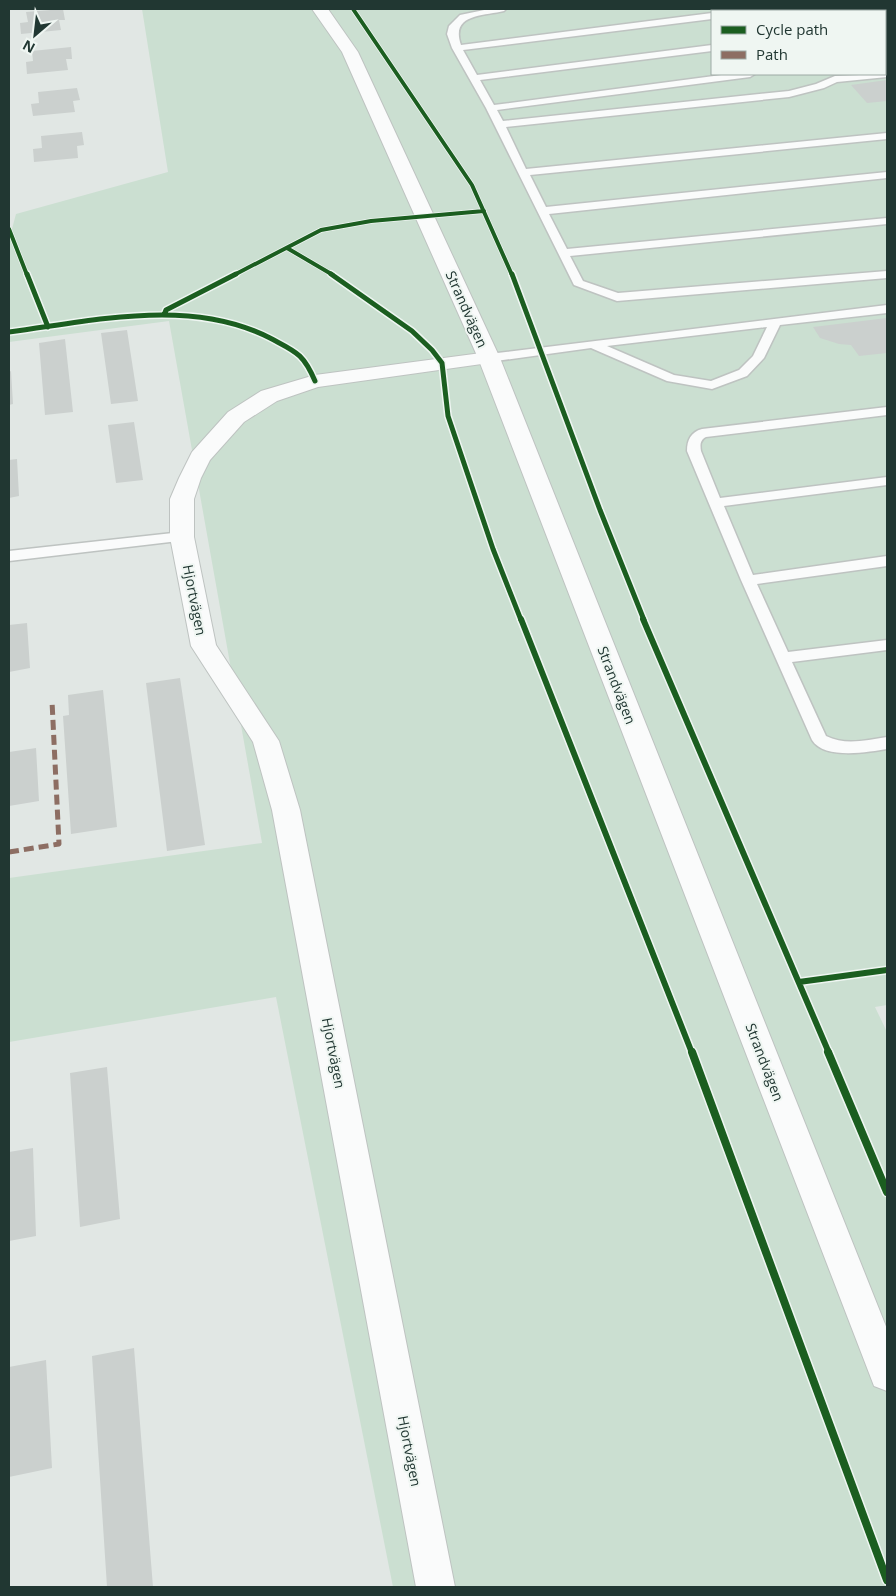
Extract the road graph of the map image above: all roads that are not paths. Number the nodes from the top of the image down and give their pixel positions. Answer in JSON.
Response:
{"nodes":[{"id":1,"x":320,"y":9,"type":"edge"},
{"id":2,"x":501,"y":9,"type":"edge"},
{"id":3,"x":711,"y":16,"type":"edge"},
{"id":4,"x":457,"y":48,"type":"junction"},
{"id":5,"x":711,"y":48,"type":"edge"},
{"id":6,"x":742,"y":75,"type":"edge"},
{"id":7,"x":822,"y":75,"type":"dead end"},
{"id":8,"x":877,"y":75,"type":"edge"},
{"id":9,"x":475,"y":78,"type":"junction"},
{"id":10,"x":835,"y":79,"type":"junction"},
{"id":11,"x":491,"y":108,"type":"junction"},
{"id":12,"x":499,"y":125,"type":"junction"},
{"id":13,"x":887,"y":136,"type":"edge"},
{"id":14,"x":524,"y":172,"type":"junction"},
{"id":15,"x":887,"y":175,"type":"edge"},
{"id":16,"x":541,"y":211,"type":"junction"},
{"id":17,"x":887,"y":221,"type":"edge"},
{"id":18,"x":563,"y":253,"type":"junction"},
{"id":19,"x":887,"y":275,"type":"edge"},
{"id":20,"x":887,"y":309,"type":"edge"},
{"id":21,"x":775,"y":323,"type":"junction"},
{"id":22,"x":591,"y":344,"type":"junction"},
{"id":23,"x":489,"y":358,"type":"junction"},
{"id":24,"x":887,"y":410,"type":"edge"},
{"id":25,"x":887,"y":481,"type":"edge"},
{"id":26,"x":715,"y":503,"type":"junction"},
{"id":27,"x":182,"y":537,"type":"junction"},
{"id":28,"x":9,"y":556,"type":"edge"},
{"id":29,"x":887,"y":561,"type":"edge"},
{"id":30,"x":748,"y":580,"type":"junction"},
{"id":31,"x":887,"y":645,"type":"edge"},
{"id":32,"x":782,"y":658,"type":"junction"},
{"id":33,"x":887,"y":743,"type":"edge"},
{"id":34,"x":887,"y":1373,"type":"edge"},
{"id":35,"x":435,"y":1587,"type":"edge"}],
"edges":[{"from":1,"to":23,"type":"street","name":"Strandvägen"},
{"from":2,"to":4,"type":"lane"},
{"from":3,"to":4,"type":"lane"},
{"from":4,"to":9,"type":"lane"},
{"from":5,"to":9,"type":"lane"},
{"from":6,"to":11,"type":"lane"},
{"from":7,"to":10,"type":"lane"},
{"from":8,"to":10,"type":"lane"},
{"from":9,"to":11,"type":"lane"},
{"from":10,"to":12,"type":"lane"},
{"from":11,"to":12,"type":"lane"},
{"from":12,"to":14,"type":"lane"},
{"from":13,"to":14,"type":"lane"},
{"from":14,"to":16,"type":"lane"},
{"from":15,"to":16,"type":"lane"},
{"from":16,"to":18,"type":"lane"},
{"from":17,"to":18,"type":"lane"},
{"from":18,"to":19,"type":"lane"},
{"from":20,"to":21,"type":"lane"},
{"from":21,"to":22,"type":"lane"},
{"from":21,"to":22,"type":"lane"},
{"from":22,"to":23,"type":"lane"},
{"from":23,"to":27,"type":"street","name":"Hjortvägen"},
{"from":23,"to":34,"type":"street","name":"Strandvägen"},
{"from":24,"to":26,"type":"lane"},
{"from":25,"to":26,"type":"lane"},
{"from":26,"to":30,"type":"lane"},
{"from":27,"to":28,"type":"lane"},
{"from":27,"to":35,"type":"street","name":"Hjortvägen"},
{"from":29,"to":30,"type":"lane"},
{"from":30,"to":32,"type":"lane"},
{"from":31,"to":32,"type":"lane"},
{"from":32,"to":33,"type":"lane"}]}
